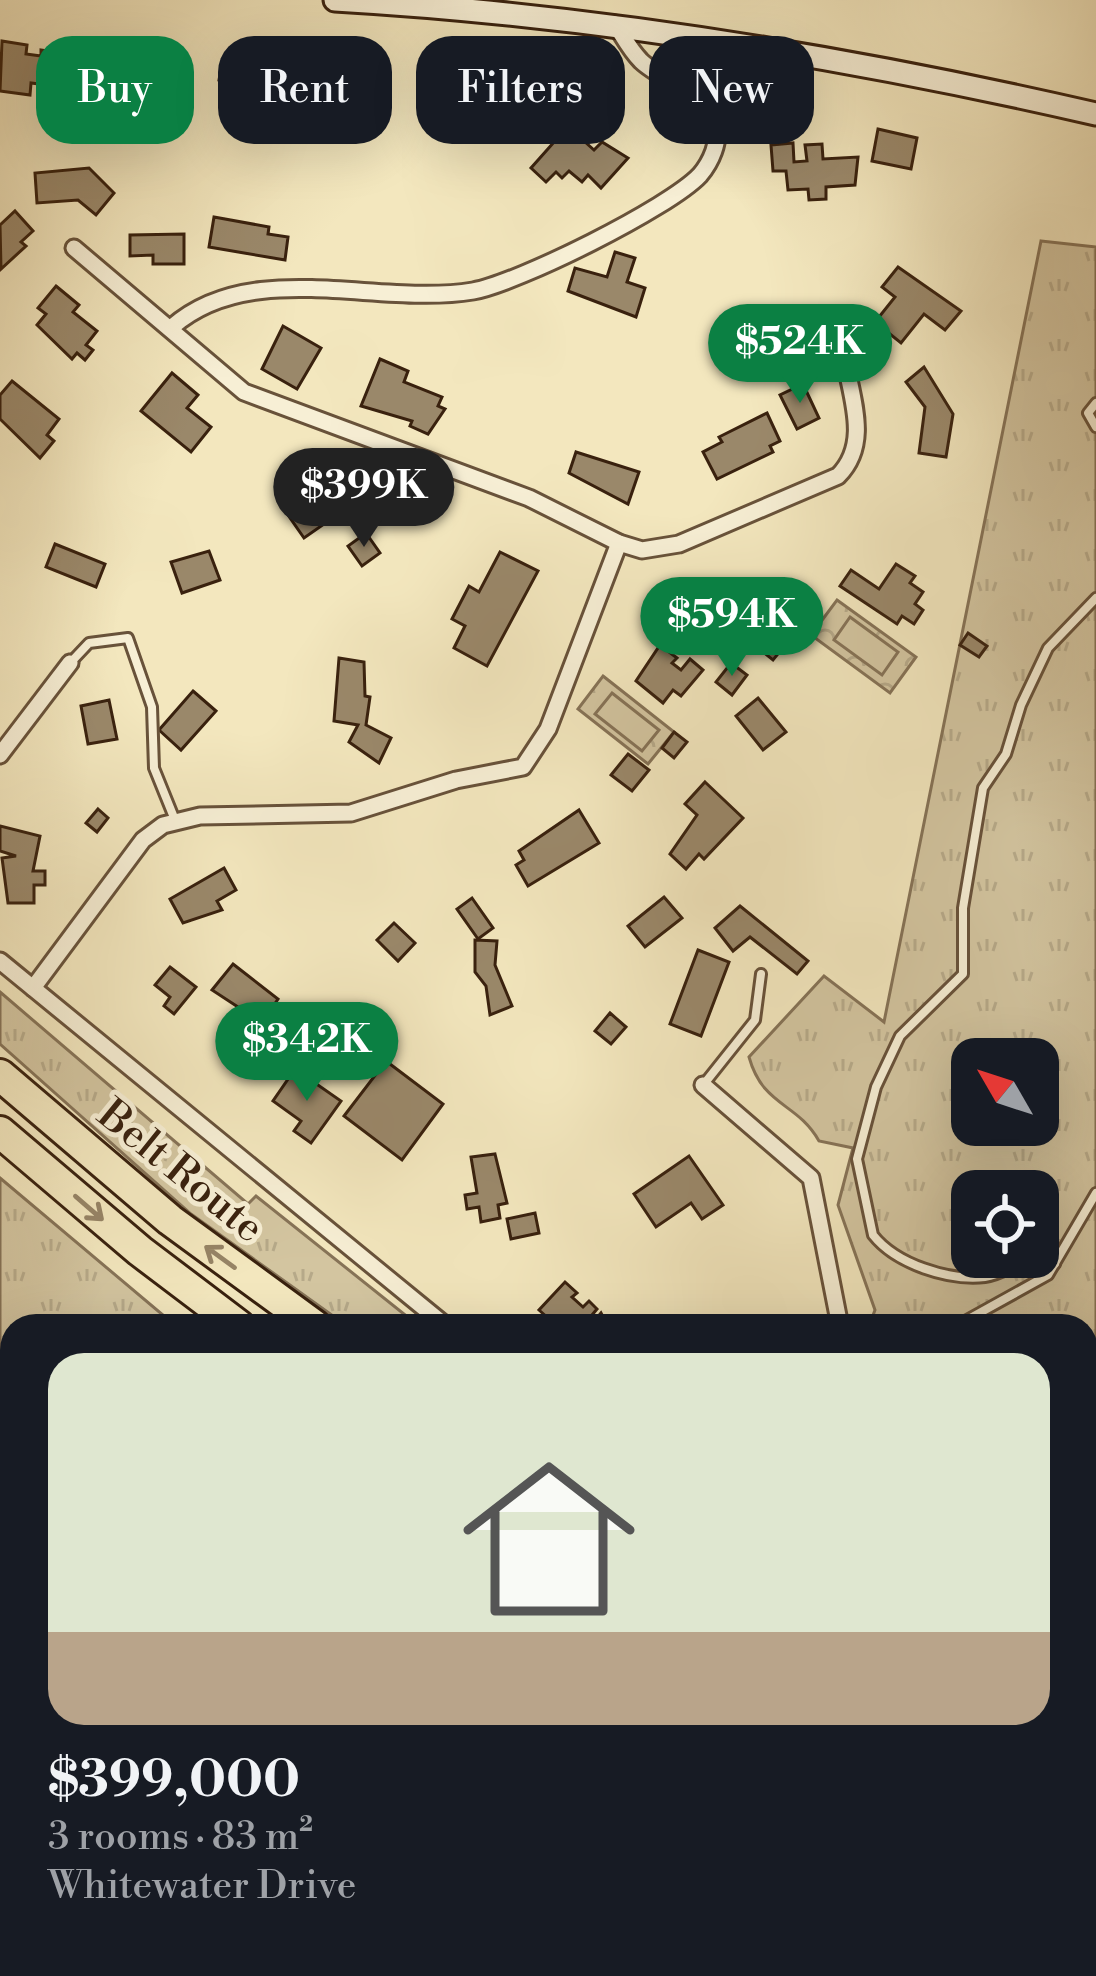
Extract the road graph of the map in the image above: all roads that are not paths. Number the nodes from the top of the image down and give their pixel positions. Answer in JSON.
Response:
{"nodes":[{"id":1,"x":335,"y":0,"type":"edge"},
{"id":2,"x":614,"y":24,"type":"junction"},
{"id":3,"x":1096,"y":114,"type":"edge"},
{"id":4,"x":74,"y":248,"type":"dead end"},
{"id":5,"x":172,"y":327,"type":"junction"},
{"id":6,"x":845,"y":360,"type":"dead end"},
{"id":7,"x":1096,"y":403,"type":"edge"},
{"id":8,"x":1096,"y":427,"type":"edge"},
{"id":9,"x":619,"y":543,"type":"junction"},
{"id":10,"x":1096,"y":598,"type":"edge"},
{"id":11,"x":70,"y":663,"type":"joint"},
{"id":12,"x":0,"y":755,"type":"edge"},
{"id":13,"x":176,"y":820,"type":"junction"},
{"id":14,"x":0,"y":962,"type":"edge"},
{"id":15,"x":761,"y":974,"type":"dead end"},
{"id":16,"x":33,"y":988,"type":"junction"},
{"id":17,"x":0,"y":1076,"type":"edge"},
{"id":18,"x":703,"y":1085,"type":"joint"},
{"id":19,"x":0,"y":1132,"type":"edge"},
{"id":20,"x":1096,"y":1193,"type":"edge"},
{"id":21,"x":1059,"y":1257,"type":"edge"},
{"id":22,"x":951,"y":1271,"type":"edge"},
{"id":23,"x":1043,"y":1278,"type":"edge"},
{"id":24,"x":223,"y":1314,"type":"edge"},
{"id":25,"x":299,"y":1314,"type":"edge"},
{"id":26,"x":431,"y":1314,"type":"edge"},
{"id":27,"x":838,"y":1314,"type":"edge"},
{"id":28,"x":980,"y":1314,"type":"edge"}],
"edges":[{"from":1,"to":2,"type":"street"},
{"from":2,"to":3,"type":"street"},
{"from":2,"to":5,"type":"street"},
{"from":4,"to":5,"type":"street"},
{"from":5,"to":9,"type":"street"},
{"from":6,"to":9,"type":"street"},
{"from":7,"to":8,"type":"lane"},
{"from":9,"to":13,"type":"street"},
{"from":10,"to":22,"type":"lane"},
{"from":11,"to":12,"type":"street"},
{"from":11,"to":13,"type":"lane"},
{"from":13,"to":16,"type":"street"},
{"from":14,"to":16,"type":"street"},
{"from":15,"to":18,"type":"lane"},
{"from":16,"to":26,"type":"street"},
{"from":25,"to":17,"type":"highway","name":"Belt Route","one_way":true},
{"from":18,"to":27,"type":"street"},
{"from":19,"to":24,"type":"highway","name":"Belt Route","one_way":true},
{"from":20,"to":21,"type":"lane"},
{"from":23,"to":28,"type":"lane"}]}
